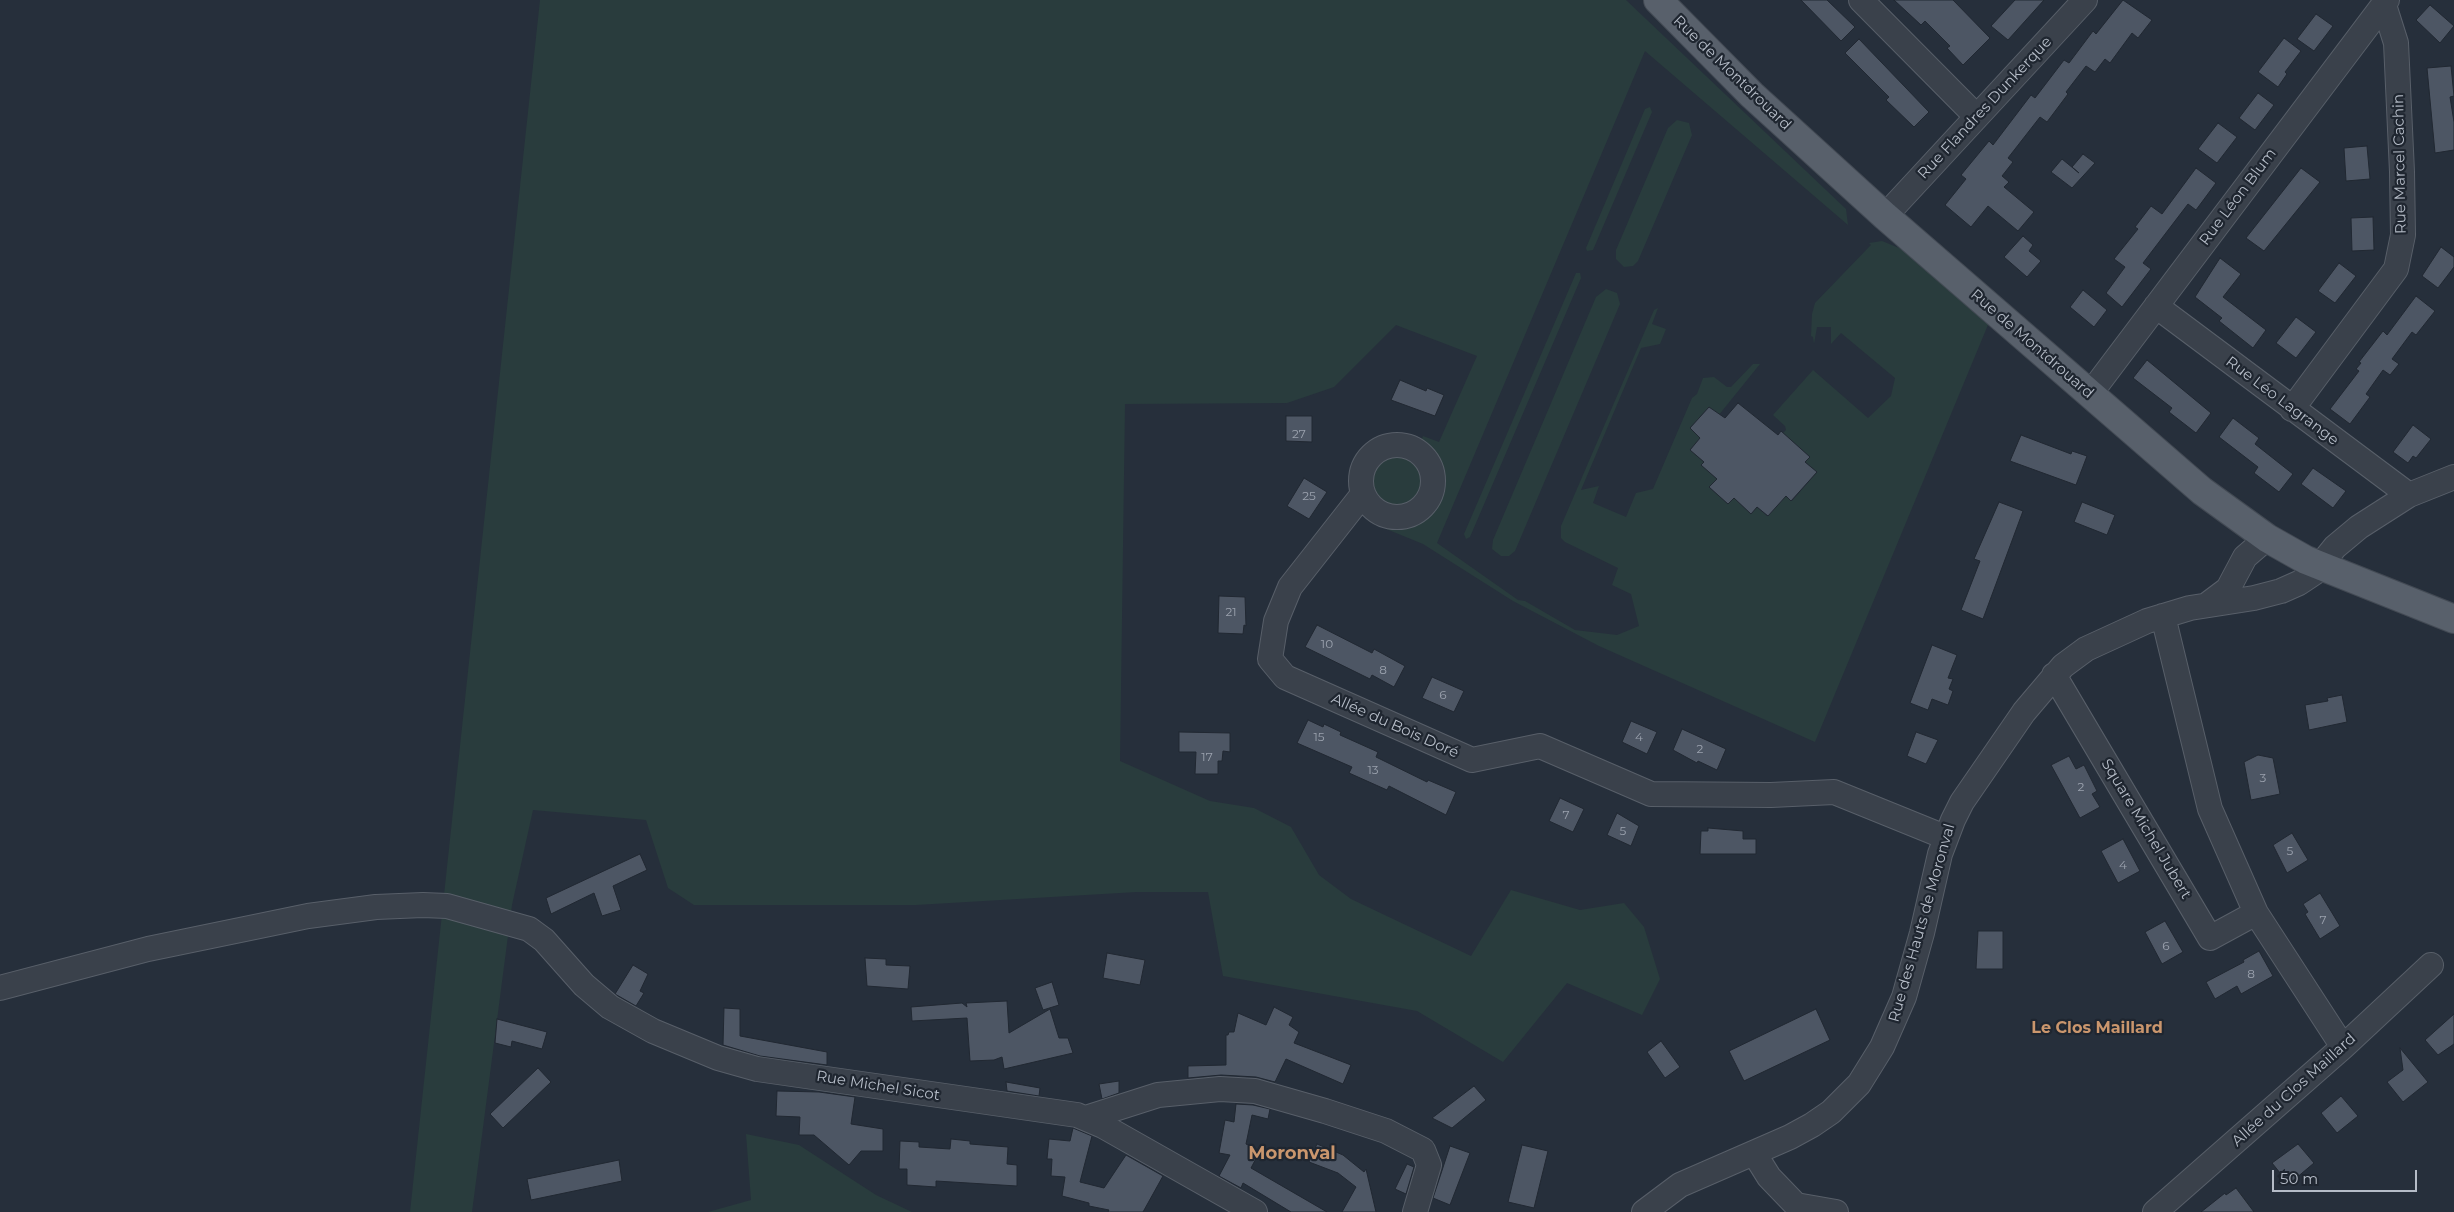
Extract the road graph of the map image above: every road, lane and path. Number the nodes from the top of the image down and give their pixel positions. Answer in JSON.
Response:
{"nodes":[{"id":1,"x":1658,"y":0,"type":"edge"},
{"id":2,"x":1861,"y":0,"type":"edge"},
{"id":3,"x":2085,"y":0,"type":"edge"},
{"id":4,"x":2385,"y":3,"type":"edge"},
{"id":5,"x":1976,"y":116,"type":"junction"},
{"id":6,"x":1886,"y":216,"type":"junction"},
{"id":7,"x":2156,"y":306,"type":"junction"},
{"id":8,"x":2090,"y":394,"type":"junction"},
{"id":9,"x":2292,"y":409,"type":"junction"},
{"id":10,"x":2454,"y":477,"type":"edge"},
{"id":11,"x":1362,"y":494,"type":"dead end"},
{"id":12,"x":2409,"y":495,"type":"junction"},
{"id":13,"x":2267,"y":538,"type":"junction"},
{"id":14,"x":2319,"y":566,"type":"junction"},
{"id":15,"x":2208,"y":604,"type":"junction"},
{"id":16,"x":2163,"y":616,"type":"junction"},
{"id":17,"x":2454,"y":619,"type":"edge"},
{"id":18,"x":2054,"y":675,"type":"junction"},
{"id":19,"x":1945,"y":837,"type":"junction"},
{"id":20,"x":2256,"y":913,"type":"junction"},
{"id":21,"x":2431,"y":965,"type":"dead end"},
{"id":22,"x":0,"y":988,"type":"edge"},
{"id":23,"x":2342,"y":1047,"type":"junction"},
{"id":24,"x":1086,"y":1118,"type":"junction"},
{"id":25,"x":1754,"y":1152,"type":"junction"},
{"id":26,"x":1255,"y":1212,"type":"edge"},
{"id":27,"x":1415,"y":1212,"type":"edge"},
{"id":28,"x":1644,"y":1212,"type":"edge"},
{"id":29,"x":1836,"y":1212,"type":"edge"},
{"id":30,"x":2155,"y":1212,"type":"edge"}],
"edges":[{"from":1,"to":6,"type":"main road","name":"Rue de Montdrouard"},
{"from":2,"to":5,"type":"street"},
{"from":3,"to":5,"type":"street","name":"Rue Flandres Dunkerque"},
{"from":4,"to":7,"type":"street","name":"Rue Léon Blum"},
{"from":4,"to":9,"type":"street","name":"Rue Marcel Cachin"},
{"from":5,"to":6,"type":"street","name":"Rue Flandres Dunkerque"},
{"from":6,"to":8,"type":"main road","name":"Rue de Montdrouard"},
{"from":7,"to":8,"type":"street","name":"Rue Léon Blum"},
{"from":7,"to":9,"type":"street","name":"Rue Léo Lagrange"},
{"from":8,"to":13,"type":"main road","name":"Rue de Montdrouard"},
{"from":9,"to":12,"type":"street","name":"Rue Léo Lagrange"},
{"from":10,"to":12,"type":"street"},
{"from":11,"to":19,"type":"street","name":"Allée du Bois Doré"},
{"from":12,"to":14,"type":"street"},
{"from":13,"to":14,"type":"main road","name":"Rue de Montdrouard"},
{"from":13,"to":15,"type":"street"},
{"from":14,"to":15,"type":"street"},
{"from":14,"to":17,"type":"main road","name":"Rue de Montdrouard"},
{"from":15,"to":16,"type":"street","name":"Rue des Hauts de Moronval"},
{"from":16,"to":18,"type":"street","name":"Rue des Hauts de Moronval"},
{"from":16,"to":20,"type":"street"},
{"from":18,"to":19,"type":"street","name":"Rue des Hauts de Moronval"},
{"from":18,"to":20,"type":"street","name":"Square Michel Jubert"},
{"from":19,"to":25,"type":"street","name":"Rue des Hauts de Moronval"},
{"from":20,"to":23,"type":"street"},
{"from":21,"to":23,"type":"street","name":"Allée du Clos Maillard"},
{"from":22,"to":24,"type":"street","name":"Rue Michel Sicot"},
{"from":23,"to":30,"type":"street","name":"Allée du Clos Maillard"},
{"from":24,"to":26,"type":"street","name":"Rue Michel Sicot"},
{"from":24,"to":27,"type":"street"},
{"from":25,"to":28,"type":"street","name":"Rue des Hauts de Moronval"},
{"from":25,"to":29,"type":"street"}]}
